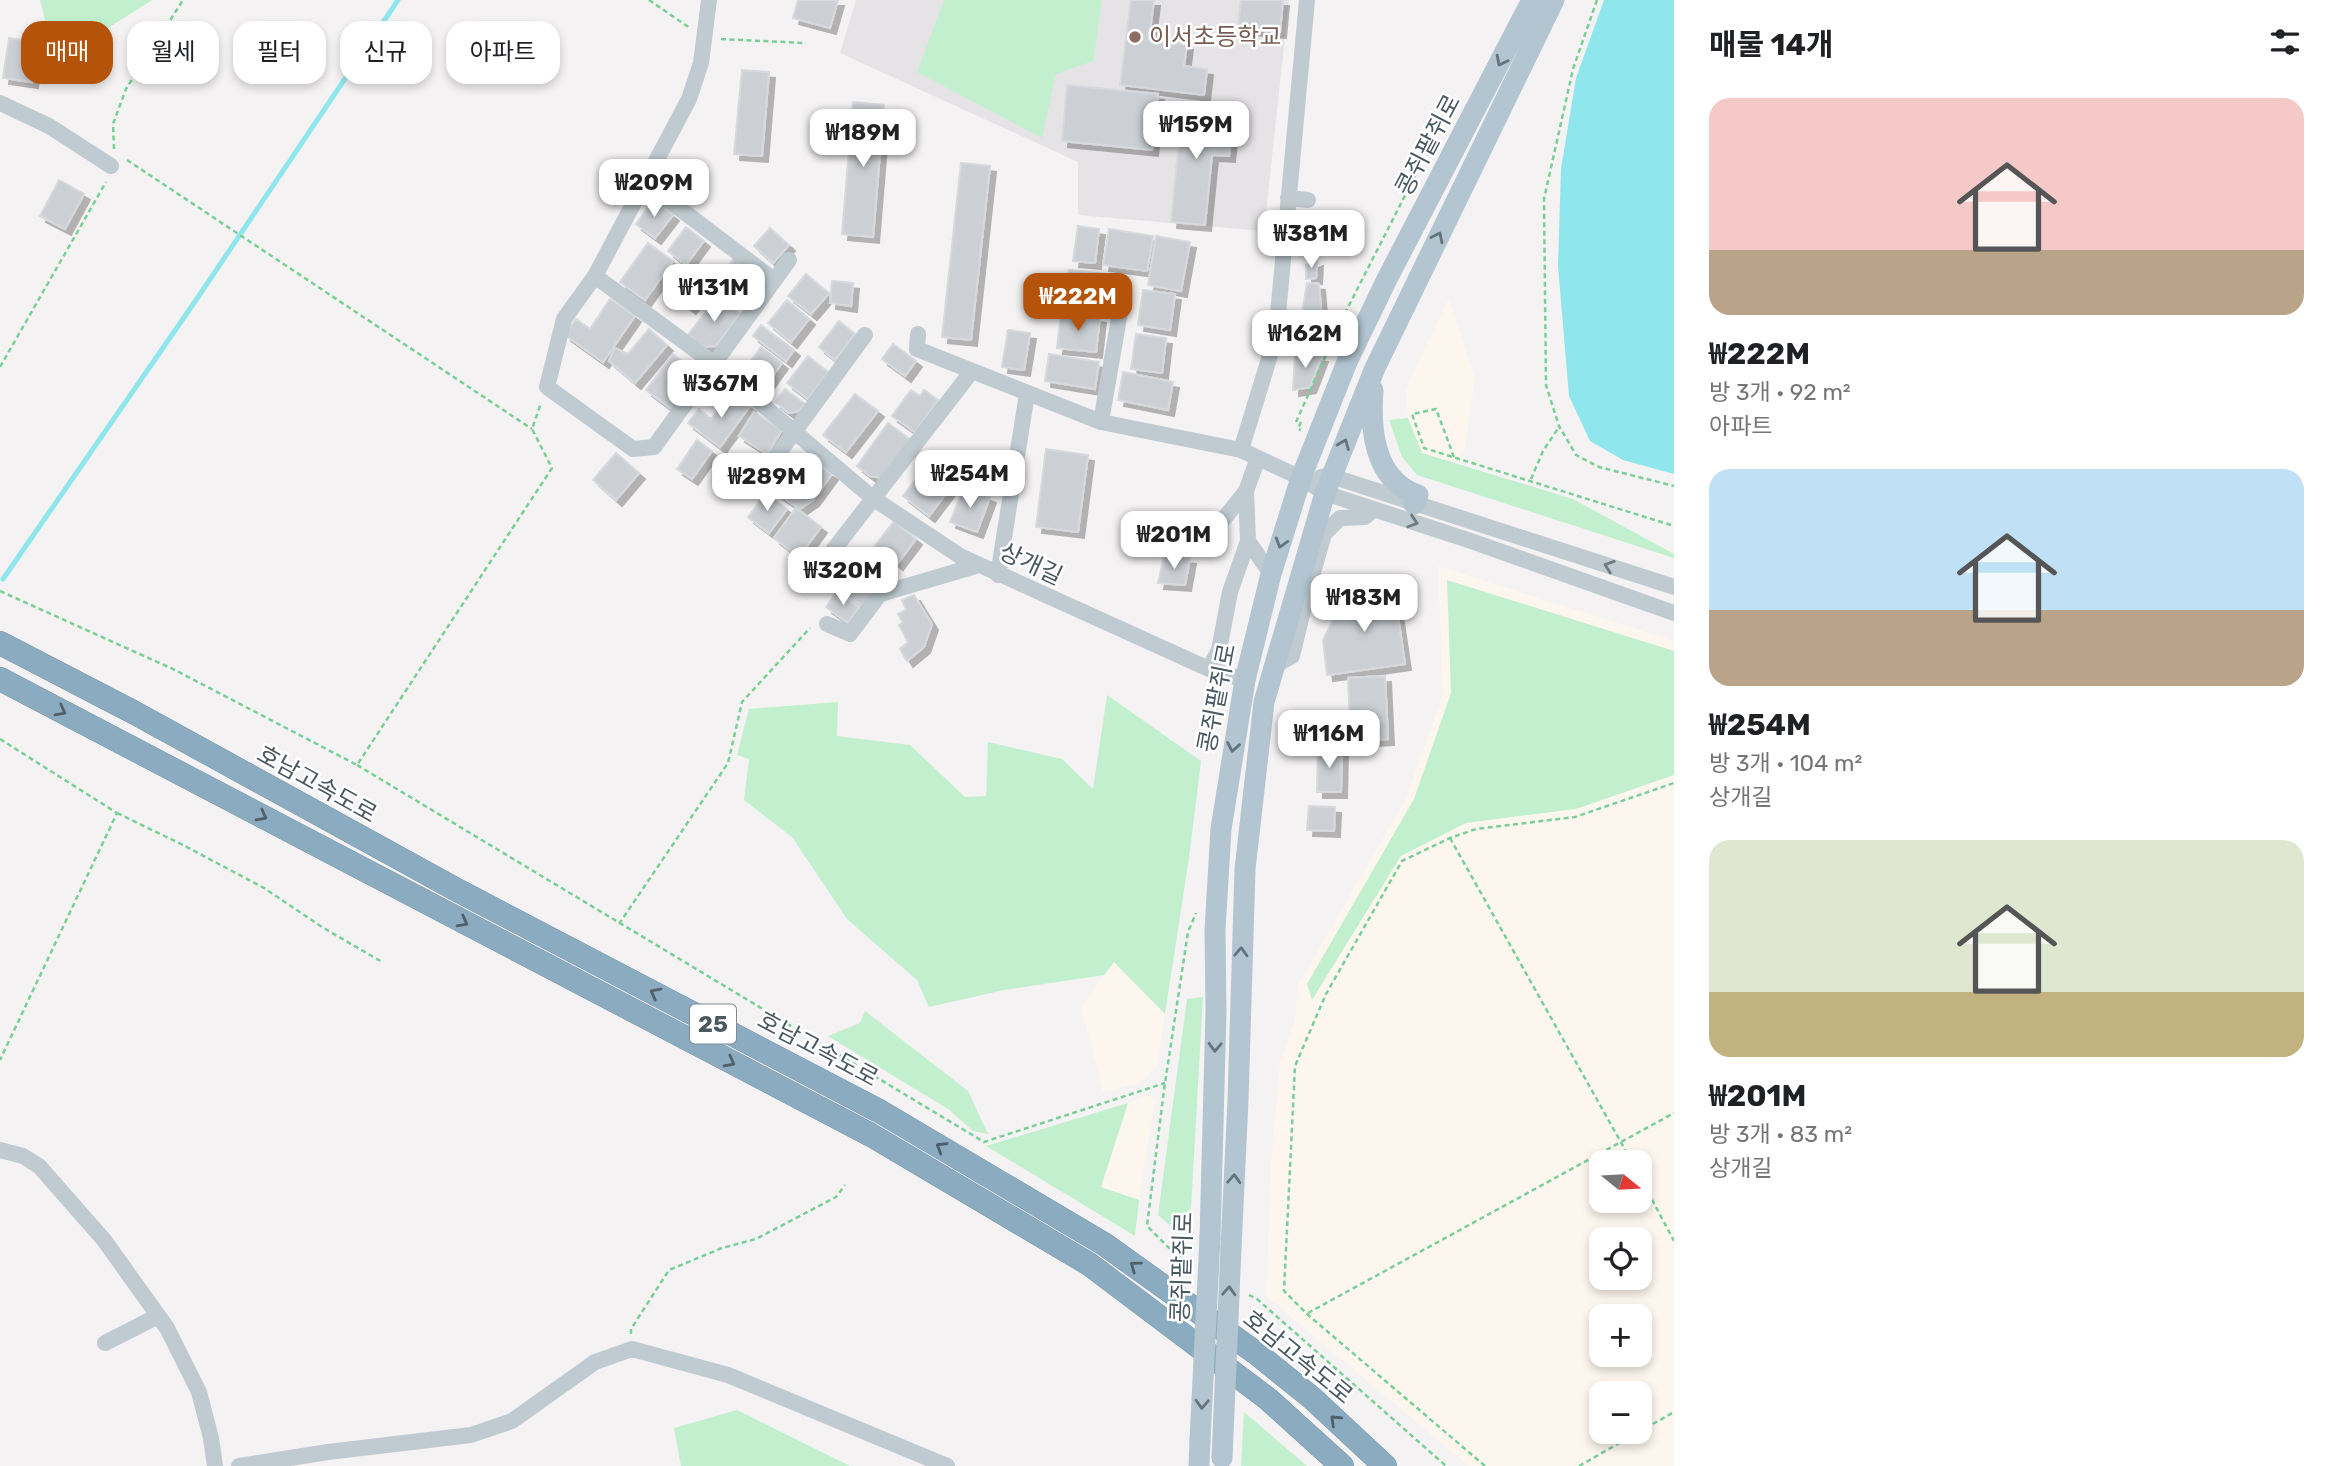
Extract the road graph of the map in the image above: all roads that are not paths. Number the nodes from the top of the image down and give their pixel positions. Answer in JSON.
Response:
{"nodes":[{"id":1,"x":709,"y":0,"type":"edge"},
{"id":2,"x":1307,"y":0,"type":"edge"},
{"id":3,"x":1532,"y":0,"type":"edge"},
{"id":4,"x":1555,"y":0,"type":"edge"},
{"id":5,"x":0,"y":103,"type":"edge"},
{"id":6,"x":113,"y":159,"type":"road end"},
{"id":7,"x":645,"y":185,"type":"junction"},
{"id":8,"x":1288,"y":198,"type":"junction"},
{"id":9,"x":1308,"y":200,"type":"dead end"},
{"id":10,"x":789,"y":260,"type":"dead end"},
{"id":11,"x":595,"y":276,"type":"junction"},
{"id":12,"x":774,"y":280,"type":"junction"},
{"id":13,"x":1125,"y":289,"type":"dead end"},
{"id":14,"x":918,"y":334,"type":"dead end"},
{"id":15,"x":865,"y":335,"type":"dead end"},
{"id":16,"x":713,"y":363,"type":"junction"},
{"id":17,"x":1375,"y":369,"type":"junction"},
{"id":18,"x":972,"y":371,"type":"junction"},
{"id":19,"x":1027,"y":394,"type":"junction"},
{"id":20,"x":1101,"y":422,"type":"junction"},
{"id":21,"x":794,"y":432,"type":"junction"},
{"id":22,"x":1241,"y":450,"type":"junction"},
{"id":23,"x":1258,"y":458,"type":"junction"},
{"id":24,"x":1301,"y":478,"type":"junction"},
{"id":25,"x":1328,"y":485,"type":"junction"},
{"id":26,"x":751,"y":491,"type":"dead end"},
{"id":27,"x":1247,"y":491,"type":"junction"},
{"id":28,"x":874,"y":499,"type":"junction"},
{"id":29,"x":1414,"y":504,"type":"junction"},
{"id":30,"x":1373,"y":510,"type":"junction"},
{"id":31,"x":1219,"y":525,"type":"dead end"},
{"id":32,"x":1248,"y":541,"type":"junction"},
{"id":33,"x":979,"y":565,"type":"junction"},
{"id":34,"x":1271,"y":574,"type":"junction"},
{"id":35,"x":814,"y":575,"type":"dead end"},
{"id":36,"x":998,"y":575,"type":"junction"},
{"id":37,"x":1671,"y":587,"type":"edge"},
{"id":38,"x":1667,"y":611,"type":"edge"},
{"id":39,"x":827,"y":624,"type":"road end"},
{"id":40,"x":0,"y":643,"type":"edge"},
{"id":41,"x":1274,"y":666,"type":"junction"},
{"id":42,"x":1209,"y":669,"type":"junction"},
{"id":43,"x":0,"y":679,"type":"edge"},
{"id":44,"x":1245,"y":680,"type":"junction"},
{"id":45,"x":0,"y":1150,"type":"edge"},
{"id":46,"x":158,"y":1316,"type":"junction"},
{"id":47,"x":105,"y":1343,"type":"dead end"},
{"id":48,"x":1221,"y":1462,"type":"edge"},
{"id":49,"x":215,"y":1466,"type":"edge"},
{"id":50,"x":239,"y":1466,"type":"edge"},
{"id":51,"x":947,"y":1466,"type":"edge"},
{"id":52,"x":1199,"y":1466,"type":"edge"},
{"id":53,"x":1342,"y":1466,"type":"edge"},
{"id":54,"x":1385,"y":1466,"type":"edge"}],
"edges":[{"from":1,"to":7,"type":"street"},
{"from":2,"to":8,"type":"street"},
{"from":3,"to":24,"type":"main road","name":"콩쥐팥쥐로","one_way":true},
{"from":17,"to":4,"type":"main road","name":"콩쥐팥쥐로","one_way":true},
{"from":5,"to":6,"type":"street"},
{"from":7,"to":11,"type":"street"},
{"from":7,"to":12,"type":"street"},
{"from":8,"to":9,"type":"street"},
{"from":8,"to":22,"type":"street"},
{"from":10,"to":12,"type":"street"},
{"from":11,"to":16,"type":"street","name":"상개길"},
{"from":11,"to":16,"type":"street"},
{"from":12,"to":16,"type":"street"},
{"from":13,"to":20,"type":"street"},
{"from":14,"to":18,"type":"street"},
{"from":15,"to":21,"type":"street"},
{"from":16,"to":21,"type":"street","name":"상개길"},
{"from":25,"to":17,"type":"main road","name":"콩쥐팥쥐로","one_way":true},
{"from":17,"to":29,"type":"main road"},
{"from":18,"to":19,"type":"street"},
{"from":18,"to":28,"type":"street"},
{"from":19,"to":20,"type":"street"},
{"from":19,"to":36,"type":"street"},
{"from":20,"to":22,"type":"street"},
{"from":21,"to":26,"type":"street"},
{"from":21,"to":28,"type":"street","name":"상개길"},
{"from":22,"to":23,"type":"street"},
{"from":23,"to":24,"type":"street"},
{"from":23,"to":27,"type":"street"},
{"from":24,"to":25,"type":"street"},
{"from":24,"to":34,"type":"main road","name":"콩쥐팥쥐로","one_way":true},
{"from":25,"to":29,"type":"street"},
{"from":25,"to":30,"type":"street"},
{"from":25,"to":41,"type":"main road","name":"콩쥐팥쥐로"},
{"from":27,"to":31,"type":"street"},
{"from":27,"to":32,"type":"street"},
{"from":28,"to":33,"type":"street","name":"상개길"},
{"from":28,"to":35,"type":"street"},
{"from":37,"to":29,"type":"street","one_way":true},
{"from":30,"to":38,"type":"street","one_way":true},
{"from":30,"to":41,"type":"street"},
{"from":32,"to":34,"type":"street"},
{"from":32,"to":42,"type":"street"},
{"from":33,"to":36,"type":"street","name":"상개길"},
{"from":33,"to":39,"type":"street"},
{"from":34,"to":44,"type":"main road","name":"콩쥐팥쥐로"},
{"from":36,"to":42,"type":"street","name":"상개길"},
{"from":37,"to":38,"type":"street"},
{"from":54,"to":40,"type":"highway","name":"호남고속도로","number":"25","one_way":true},
{"from":48,"to":41,"type":"main road","name":"콩쥐팥쥐로","one_way":true,"bridge":true},
{"from":42,"to":44,"type":"street","name":"상개길"},
{"from":43,"to":53,"type":"highway","number":"25","one_way":true},
{"from":44,"to":52,"type":"main road","name":"콩쥐팥쥐로","one_way":true,"bridge":true},
{"from":45,"to":46,"type":"street"},
{"from":46,"to":47,"type":"street"},
{"from":46,"to":49,"type":"street"},
{"from":50,"to":51,"type":"street"}]}
